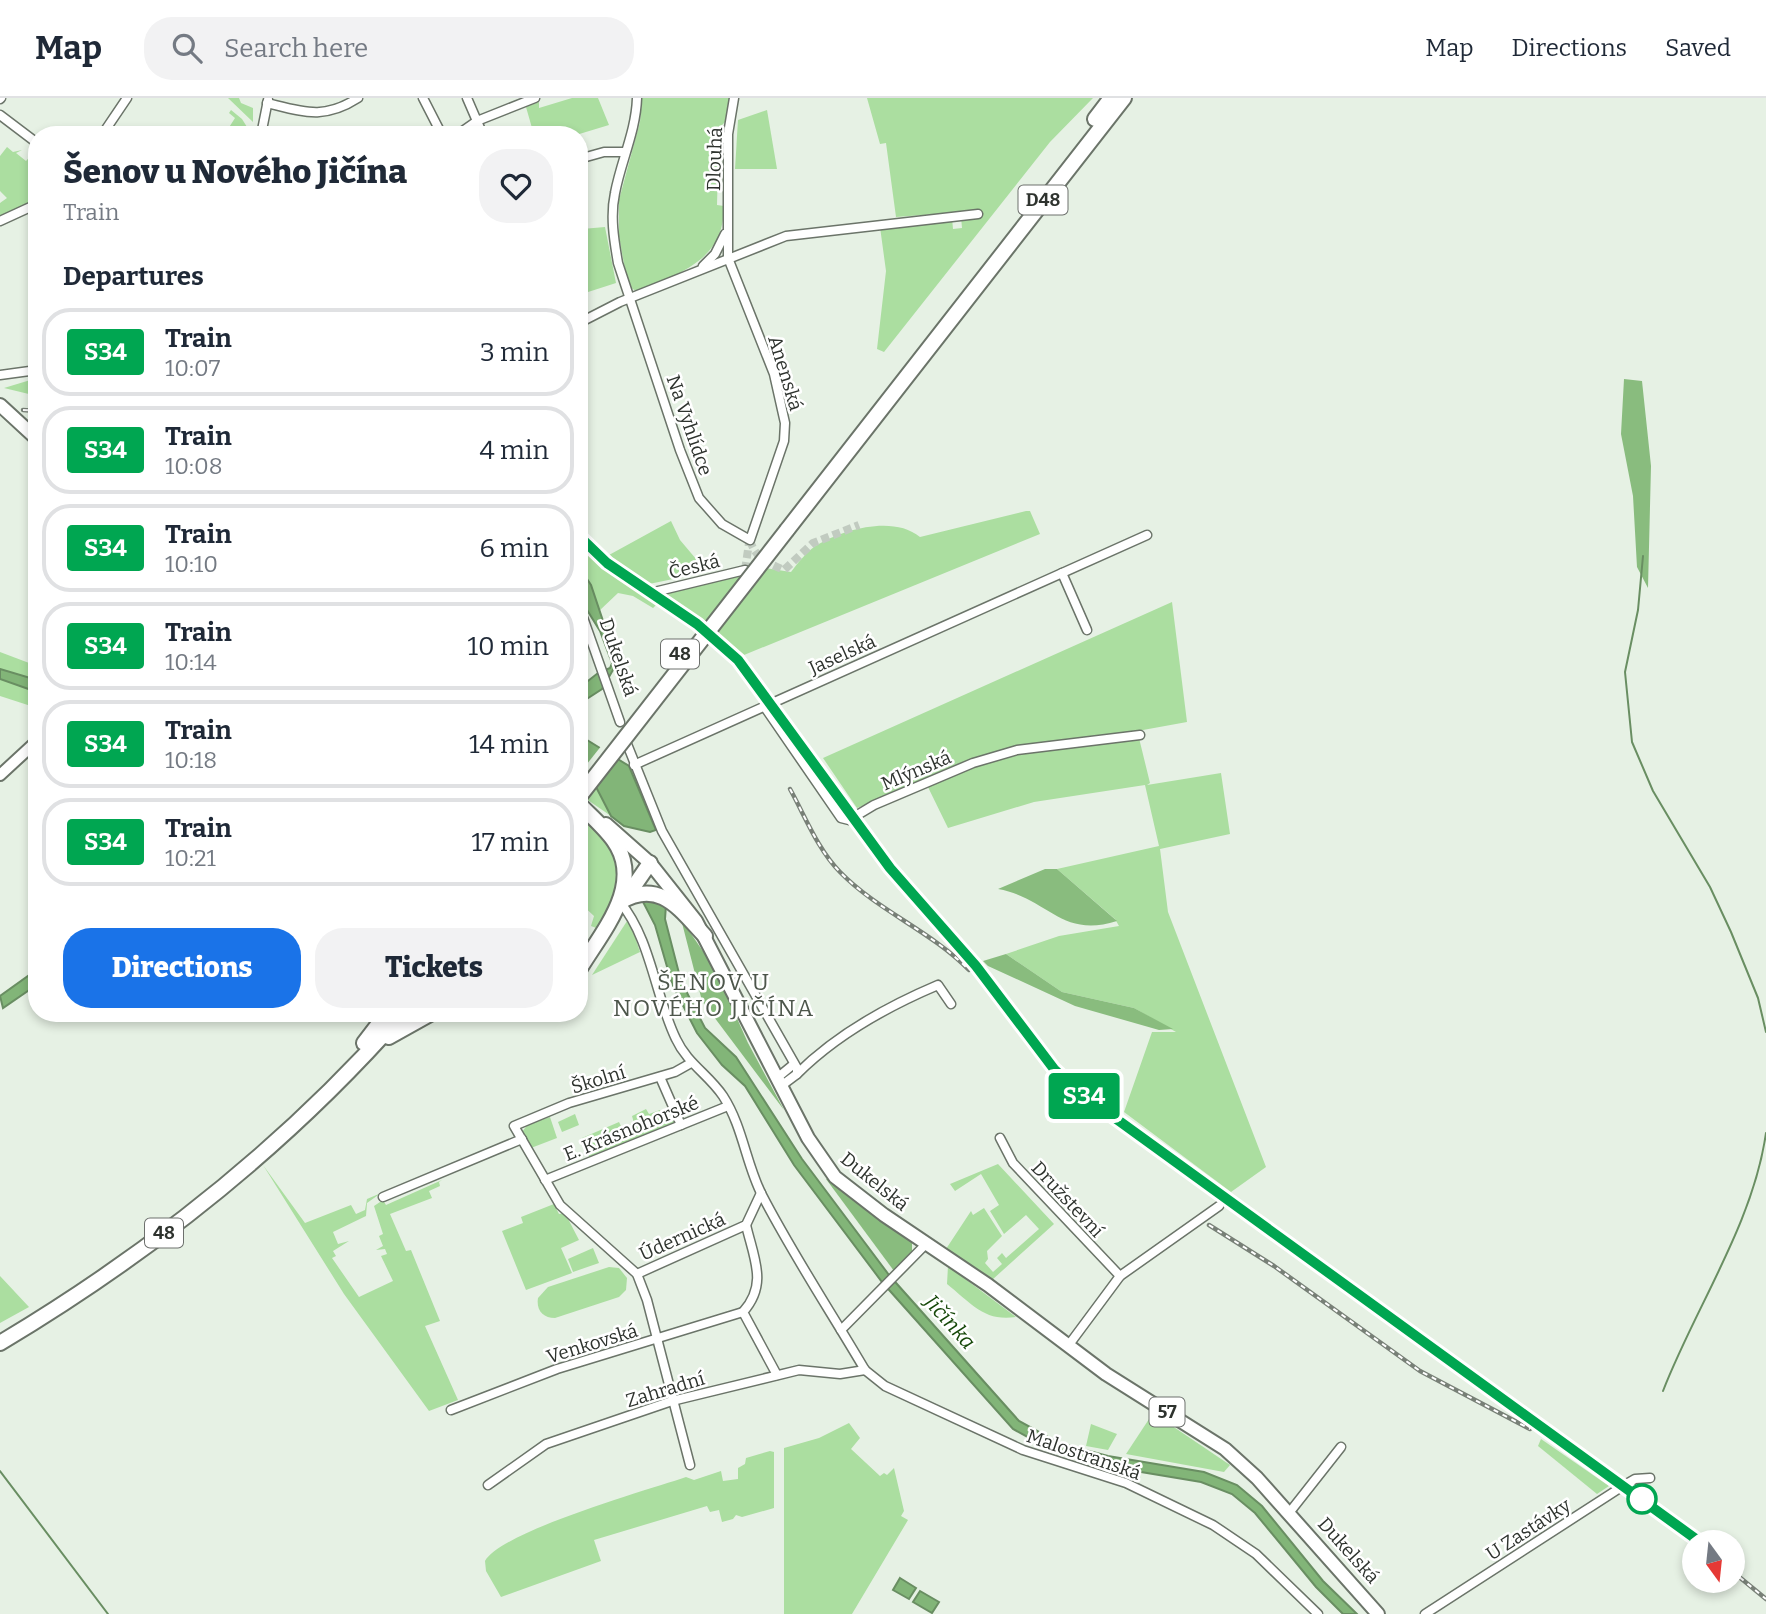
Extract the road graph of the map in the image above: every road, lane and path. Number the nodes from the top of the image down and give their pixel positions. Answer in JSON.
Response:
{"nodes":[{"id":1,"x":127,"y":98,"type":"edge"},
{"id":2,"x":358,"y":98,"type":"edge"},
{"id":3,"x":423,"y":98,"type":"edge"},
{"id":4,"x":467,"y":98,"type":"edge"},
{"id":5,"x":535,"y":98,"type":"edge"},
{"id":6,"x":637,"y":98,"type":"edge"},
{"id":7,"x":734,"y":98,"type":"edge"},
{"id":8,"x":1111,"y":98,"type":"edge"},
{"id":9,"x":1124,"y":98,"type":"edge"},
{"id":10,"x":267,"y":100,"type":"edge"},
{"id":11,"x":0,"y":114,"type":"edge"},
{"id":12,"x":477,"y":121,"type":"junction"},
{"id":13,"x":108,"y":126,"type":"edge"},
{"id":14,"x":263,"y":126,"type":"edge"},
{"id":15,"x":437,"y":126,"type":"edge"},
{"id":16,"x":470,"y":126,"type":"edge"},
{"id":17,"x":479,"y":126,"type":"edge"},
{"id":18,"x":28,"y":136,"type":"edge"},
{"id":19,"x":625,"y":152,"type":"junction"},
{"id":20,"x":588,"y":156,"type":"edge"},
{"id":21,"x":28,"y":208,"type":"edge"},
{"id":22,"x":978,"y":214,"type":"dead end"},
{"id":23,"x":0,"y":221,"type":"edge"},
{"id":24,"x":728,"y":221,"type":"junction"},
{"id":25,"x":728,"y":258,"type":"junction"},
{"id":26,"x":695,"y":272,"type":"junction"},
{"id":27,"x":629,"y":299,"type":"junction"},
{"id":28,"x":588,"y":319,"type":"edge"},
{"id":29,"x":28,"y":371,"type":"edge"},
{"id":30,"x":0,"y":375,"type":"edge"},
{"id":31,"x":0,"y":405,"type":"edge"},
{"id":32,"x":0,"y":416,"type":"edge"},
{"id":33,"x":28,"y":431,"type":"edge"},
{"id":34,"x":28,"y":440,"type":"edge"},
{"id":35,"x":784,"y":528,"type":"junction"},
{"id":36,"x":1147,"y":535,"type":"dead end"},
{"id":37,"x":750,"y":540,"type":"joint"},
{"id":38,"x":745,"y":570,"type":"dead end"},
{"id":39,"x":1062,"y":573,"type":"junction"},
{"id":40,"x":650,"y":593,"type":"dead end"},
{"id":41,"x":588,"y":629,"type":"edge"},
{"id":42,"x":1087,"y":630,"type":"dead end"},
{"id":43,"x":764,"y":706,"type":"junction"},
{"id":44,"x":620,"y":722,"type":"dead end"},
{"id":45,"x":1140,"y":735,"type":"dead end"},
{"id":46,"x":627,"y":744,"type":"dead end"},
{"id":47,"x":28,"y":749,"type":"edge"},
{"id":48,"x":634,"y":765,"type":"junction"},
{"id":49,"x":588,"y":772,"type":"edge"},
{"id":50,"x":0,"y":775,"type":"edge"},
{"id":51,"x":588,"y":790,"type":"edge"},
{"id":52,"x":588,"y":808,"type":"edge"},
{"id":53,"x":588,"y":811,"type":"edge"},
{"id":54,"x":648,"y":861,"type":"junction"},
{"id":55,"x":623,"y":897,"type":"junction"},
{"id":56,"x":705,"y":936,"type":"junction"},
{"id":57,"x":588,"y":955,"type":"edge"},
{"id":58,"x":951,"y":1004,"type":"dead end"},
{"id":59,"x":381,"y":1022,"type":"edge"},
{"id":60,"x":386,"y":1022,"type":"edge"},
{"id":61,"x":394,"y":1022,"type":"edge"},
{"id":62,"x":413,"y":1022,"type":"edge"},
{"id":63,"x":362,"y":1052,"type":"junction"},
{"id":64,"x":691,"y":1063,"type":"junction"},
{"id":65,"x":794,"y":1065,"type":"junction"},
{"id":66,"x":800,"y":1071,"type":"junction"},
{"id":67,"x":660,"y":1077,"type":"junction"},
{"id":68,"x":779,"y":1082,"type":"junction"},
{"id":69,"x":728,"y":1106,"type":"junction"},
{"id":70,"x":681,"y":1125,"type":"junction"},
{"id":71,"x":514,"y":1126,"type":"joint"},
{"id":72,"x":1000,"y":1138,"type":"dead end"},
{"id":73,"x":522,"y":1139,"type":"junction"},
{"id":74,"x":545,"y":1180,"type":"junction"},
{"id":75,"x":761,"y":1193,"type":"junction"},
{"id":76,"x":383,"y":1197,"type":"dead end"},
{"id":77,"x":1219,"y":1206,"type":"dead end"},
{"id":78,"x":746,"y":1225,"type":"junction"},
{"id":79,"x":926,"y":1244,"type":"junction"},
{"id":80,"x":637,"y":1274,"type":"junction"},
{"id":81,"x":1120,"y":1276,"type":"junction"},
{"id":82,"x":743,"y":1312,"type":"junction"},
{"id":83,"x":841,"y":1330,"type":"junction"},
{"id":84,"x":0,"y":1335,"type":"edge"},
{"id":85,"x":657,"y":1340,"type":"junction"},
{"id":86,"x":0,"y":1343,"type":"edge"},
{"id":87,"x":1068,"y":1346,"type":"junction"},
{"id":88,"x":865,"y":1370,"type":"junction"},
{"id":89,"x":777,"y":1375,"type":"junction"},
{"id":90,"x":672,"y":1401,"type":"junction"},
{"id":91,"x":451,"y":1410,"type":"dead end"},
{"id":92,"x":1341,"y":1447,"type":"dead end"},
{"id":93,"x":690,"y":1465,"type":"dead end"},
{"id":94,"x":1650,"y":1478,"type":"dead end"},
{"id":95,"x":488,"y":1485,"type":"dead end"},
{"id":96,"x":1289,"y":1513,"type":"junction"},
{"id":97,"x":1318,"y":1614,"type":"edge"},
{"id":98,"x":1378,"y":1614,"type":"edge"},
{"id":99,"x":1425,"y":1614,"type":"edge"}],
"edges":[{"from":1,"to":13,"type":"street"},
{"from":2,"to":10,"type":"street"},
{"from":3,"to":15,"type":"street"},
{"from":4,"to":12,"type":"street"},
{"from":5,"to":12,"type":"street"},
{"from":6,"to":19,"type":"street","name":"Na Vyhlídce"},
{"from":7,"to":24,"type":"street","name":"Dlouhá"},
{"from":8,"to":35,"type":"highway","number":"D48"},
{"from":9,"to":35,"type":"highway","number":"D48"},
{"from":10,"to":14,"type":"street"},
{"from":11,"to":18,"type":"street"},
{"from":12,"to":16,"type":"street"},
{"from":12,"to":17,"type":"street"},
{"from":19,"to":20,"type":"street"},
{"from":19,"to":27,"type":"street","name":"Na Vyhlídce"},
{"from":21,"to":23,"type":"street"},
{"from":22,"to":25,"type":"street"},
{"from":24,"to":25,"type":"street","name":"Dlouhá"},
{"from":24,"to":26,"type":"street","name":"Dlouhá"},
{"from":25,"to":26,"type":"street"},
{"from":25,"to":37,"type":"street","name":"Anenská"},
{"from":26,"to":27,"type":"street"},
{"from":27,"to":28,"type":"street"},
{"from":27,"to":37,"type":"street","name":"Na Vyhlídce"},
{"from":29,"to":30,"type":"street"},
{"from":31,"to":33,"type":"main road"},
{"from":32,"to":34,"type":"main road"},
{"from":35,"to":49,"type":"highway","number":"48"},
{"from":35,"to":51,"type":"highway","number":"48","bridge":true},
{"from":36,"to":39,"type":"street","name":"Jaselská"},
{"from":38,"to":40,"type":"street","name":"Česká"},
{"from":39,"to":42,"type":"street"},
{"from":39,"to":43,"type":"street","name":"Jaselská"},
{"from":41,"to":44,"type":"street","name":"Dukelská"},
{"from":43,"to":45,"type":"street","name":"Mlýnská"},
{"from":43,"to":48,"type":"street","name":"Jaselská"},
{"from":46,"to":48,"type":"street"},
{"from":47,"to":50,"type":"street"},
{"from":48,"to":65,"type":"street"},
{"from":52,"to":54,"type":"main road","number":"57"},
{"from":53,"to":55,"type":"highway"},
{"from":54,"to":55,"type":"highway"},
{"from":54,"to":56,"type":"main road","number":"57"},
{"from":55,"to":56,"type":"highway"},
{"from":55,"to":57,"type":"highway"},
{"from":55,"to":64,"type":"street","name":"Malostranská"},
{"from":56,"to":68,"type":"main road","number":"57"},
{"from":58,"to":66,"type":"street"},
{"from":59,"to":63,"type":"highway"},
{"from":60,"to":63,"type":"highway","number":"48"},
{"from":61,"to":63,"type":"highway","number":"48"},
{"from":62,"to":63,"type":"highway"},
{"from":63,"to":84,"type":"highway","number":"48"},
{"from":63,"to":86,"type":"highway","number":"48"},
{"from":64,"to":67,"type":"street","name":"Školní"},
{"from":64,"to":69,"type":"street","name":"Malostranská"},
{"from":65,"to":66,"type":"street"},
{"from":65,"to":68,"type":"street"},
{"from":66,"to":68,"type":"street"},
{"from":67,"to":70,"type":"street"},
{"from":67,"to":71,"type":"street","name":"Školní"},
{"from":68,"to":79,"type":"main road","name":"Dukelská","number":"57"},
{"from":69,"to":70,"type":"street","name":"E. Krásnohorské"},
{"from":69,"to":75,"type":"street","name":"Malostranská"},
{"from":70,"to":74,"type":"street","name":"E. Krásnohorské"},
{"from":71,"to":73,"type":"street","name":"E. Krásnohorské"},
{"from":72,"to":81,"type":"street","name":"Družstevní"},
{"from":73,"to":74,"type":"street","name":"E. Krásnohorské"},
{"from":73,"to":76,"type":"street"},
{"from":74,"to":80,"type":"street","name":"E. Krásnohorské"},
{"from":75,"to":78,"type":"street","name":"Údernická"},
{"from":75,"to":83,"type":"street","name":"Malostranská"},
{"from":77,"to":81,"type":"street"},
{"from":78,"to":80,"type":"street","name":"Údernická"},
{"from":78,"to":82,"type":"street"},
{"from":79,"to":83,"type":"street"},
{"from":79,"to":87,"type":"main road","name":"Dukelská","number":"57"},
{"from":80,"to":85,"type":"street","name":"E. Krásnohorské"},
{"from":81,"to":87,"type":"street"},
{"from":82,"to":85,"type":"street","name":"Venkovská"},
{"from":82,"to":89,"type":"street"},
{"from":83,"to":88,"type":"street","name":"Malostranská"},
{"from":85,"to":90,"type":"street","name":"E. Krásnohorské"},
{"from":85,"to":91,"type":"street","name":"Venkovská"},
{"from":87,"to":96,"type":"main road","name":"Dukelská","number":"57"},
{"from":88,"to":89,"type":"street","name":"Zahradní"},
{"from":88,"to":97,"type":"street","name":"Malostranská"},
{"from":89,"to":90,"type":"street","name":"Zahradní"},
{"from":90,"to":93,"type":"street","name":"E. Krásnohorské"},
{"from":90,"to":95,"type":"street","name":"Zahradní"},
{"from":92,"to":96,"type":"street","name":"Dukelská"},
{"from":94,"to":99,"type":"street","name":"U Zastávky"},
{"from":96,"to":98,"type":"main road","name":"Dukelská","number":"57"}]}
